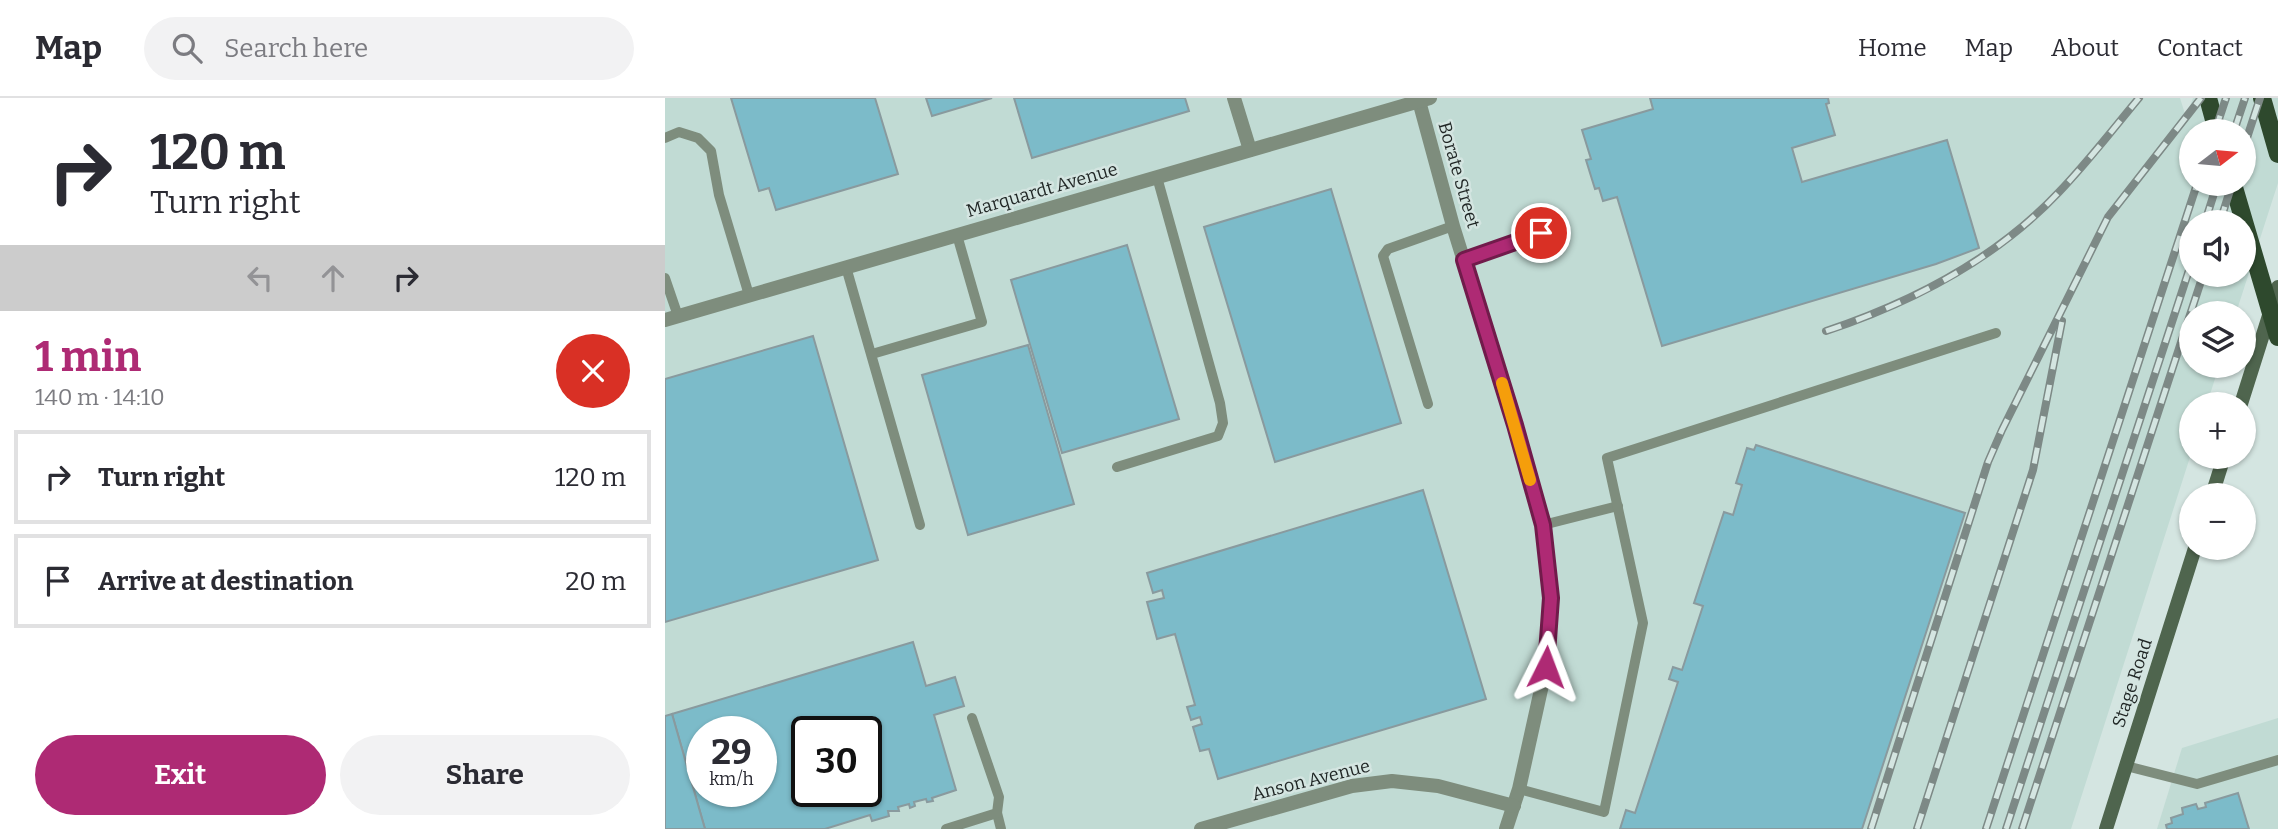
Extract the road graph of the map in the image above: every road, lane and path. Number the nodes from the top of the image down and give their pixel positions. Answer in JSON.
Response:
{"nodes":[{"id":1,"x":1234,"y":98,"type":"edge"},
{"id":2,"x":2208,"y":98,"type":"edge"},
{"id":3,"x":2262,"y":98,"type":"edge"},
{"id":4,"x":1424,"y":100,"type":"edge"},
{"id":5,"x":2214,"y":119,"type":"edge"},
{"id":6,"x":665,"y":138,"type":"edge"},
{"id":7,"x":1250,"y":150,"type":"junction"},
{"id":8,"x":2278,"y":154,"type":"edge"},
{"id":9,"x":1157,"y":177,"type":"junction"},
{"id":10,"x":2237,"y":196,"type":"edge"},
{"id":11,"x":1453,"y":226,"type":"junction"},
{"id":12,"x":1541,"y":233,"type":"dead end"},
{"id":13,"x":957,"y":235,"type":"junction"},
{"id":14,"x":1464,"y":260,"type":"junction"},
{"id":15,"x":846,"y":267,"type":"junction"},
{"id":16,"x":665,"y":278,"type":"edge"},
{"id":17,"x":2278,"y":287,"type":"edge"},
{"id":18,"x":749,"y":295,"type":"junction"},
{"id":19,"x":672,"y":318,"type":"edge"},
{"id":20,"x":1996,"y":332,"type":"dead end"},
{"id":21,"x":2278,"y":337,"type":"edge"},
{"id":22,"x":872,"y":354,"type":"junction"},
{"id":23,"x":2245,"y":392,"type":"edge"},
{"id":24,"x":1428,"y":404,"type":"dead end"},
{"id":25,"x":1117,"y":467,"type":"dead end"},
{"id":26,"x":1618,"y":506,"type":"junction"},
{"id":27,"x":920,"y":525,"type":"dead end"},
{"id":28,"x":1543,"y":525,"type":"junction"},
{"id":29,"x":2191,"y":560,"type":"edge"},
{"id":30,"x":972,"y":718,"type":"dead end"},
{"id":31,"x":2278,"y":760,"type":"edge"},
{"id":32,"x":2126,"y":765,"type":"junction"},
{"id":33,"x":1519,"y":789,"type":"junction"},
{"id":34,"x":1514,"y":806,"type":"junction"},
{"id":35,"x":997,"y":813,"type":"junction"},
{"id":36,"x":946,"y":829,"type":"edge"},
{"id":37,"x":1001,"y":829,"type":"edge"},
{"id":38,"x":1201,"y":829,"type":"edge"},
{"id":39,"x":1506,"y":829,"type":"edge"},
{"id":40,"x":2106,"y":829,"type":"edge"}],
"edges":[{"from":1,"to":7,"type":"street"},
{"from":2,"to":5,"type":"main road"},
{"from":3,"to":8,"type":"main road"},
{"from":4,"to":7,"type":"street","name":"Marquardt Avenue"},
{"from":4,"to":11,"type":"street","name":"Borate Street"},
{"from":6,"to":18,"type":"lane"},
{"from":7,"to":9,"type":"street","name":"Marquardt Avenue"},
{"from":9,"to":13,"type":"street","name":"Marquardt Avenue"},
{"from":9,"to":25,"type":"lane"},
{"from":10,"to":21,"type":"main road"},
{"from":11,"to":14,"type":"street","name":"Borate Street"},
{"from":11,"to":24,"type":"lane"},
{"from":12,"to":14,"type":"lane"},
{"from":13,"to":15,"type":"street","name":"Marquardt Avenue"},
{"from":13,"to":22,"type":"lane"},
{"from":14,"to":28,"type":"street","name":"Borate Street"},
{"from":15,"to":18,"type":"street","name":"Marquardt Avenue"},
{"from":15,"to":22,"type":"lane"},
{"from":16,"to":19,"type":"lane"},
{"from":17,"to":23,"type":"street"},
{"from":18,"to":19,"type":"street","name":"Marquardt Avenue"},
{"from":20,"to":26,"type":"lane"},
{"from":22,"to":27,"type":"lane"},
{"from":26,"to":28,"type":"lane"},
{"from":26,"to":33,"type":"lane"},
{"from":28,"to":33,"type":"street","name":"Borate Street"},
{"from":29,"to":32,"type":"street","name":"Stage Road"},
{"from":30,"to":35,"type":"lane"},
{"from":31,"to":32,"type":"lane"},
{"from":32,"to":40,"type":"street","name":"Stage Road"},
{"from":33,"to":34,"type":"street","name":"Borate Street"},
{"from":34,"to":38,"type":"street","name":"Anson Avenue"},
{"from":34,"to":39,"type":"street","name":"Borate Street"},
{"from":35,"to":36,"type":"lane"},
{"from":35,"to":37,"type":"lane"}]}
